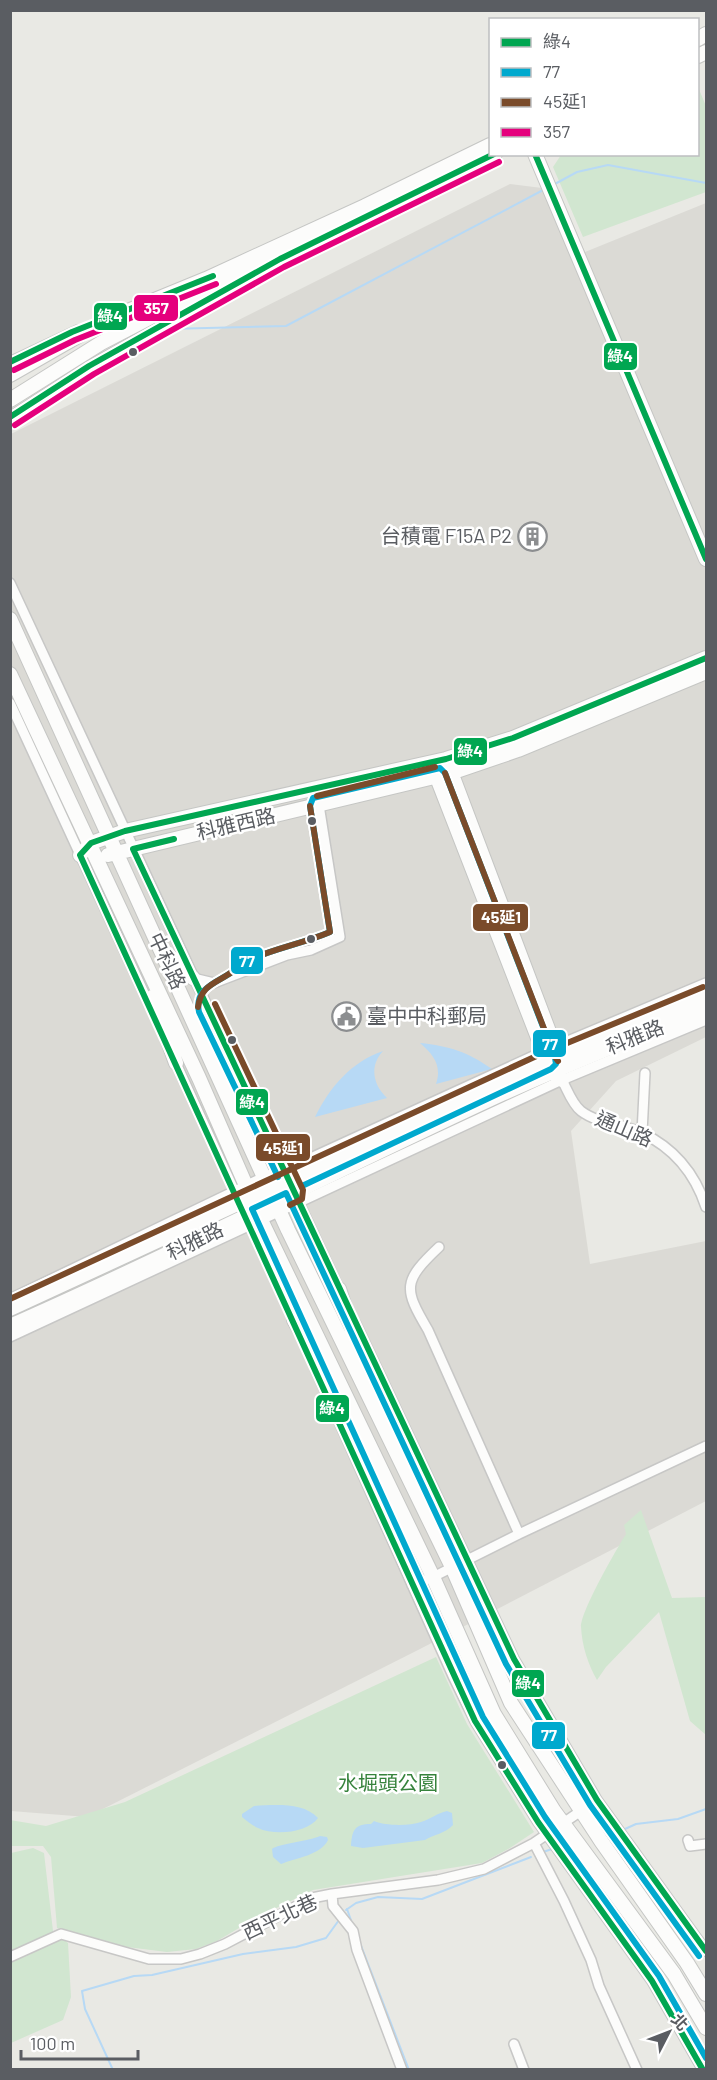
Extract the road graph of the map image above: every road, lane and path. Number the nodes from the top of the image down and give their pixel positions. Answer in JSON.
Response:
{"nodes":[{"id":1,"x":489,"y":145,"type":"edge"},
{"id":2,"x":491,"y":156,"type":"edge"},
{"id":3,"x":535,"y":156,"type":"edge"},
{"id":4,"x":280,"y":259,"type":"junction"},
{"id":5,"x":106,"y":320,"type":"junction"},
{"id":6,"x":10,"y":362,"type":"edge"},
{"id":7,"x":10,"y":375,"type":"edge"},
{"id":8,"x":10,"y":400,"type":"edge"},
{"id":9,"x":10,"y":417,"type":"edge"},
{"id":10,"x":706,"y":559,"type":"edge"},
{"id":11,"x":10,"y":583,"type":"edge"},
{"id":12,"x":10,"y":619,"type":"edge"},
{"id":13,"x":706,"y":658,"type":"edge"},
{"id":14,"x":706,"y":672,"type":"edge"},
{"id":15,"x":10,"y":674,"type":"edge"},
{"id":16,"x":10,"y":703,"type":"edge"},
{"id":17,"x":432,"y":762,"type":"junction"},
{"id":18,"x":449,"y":766,"type":"junction"},
{"id":19,"x":437,"y":776,"type":"junction"},
{"id":20,"x":319,"y":805,"type":"junction"},
{"id":21,"x":125,"y":831,"type":"junction"},
{"id":22,"x":108,"y":837,"type":"junction"},
{"id":23,"x":91,"y":843,"type":"junction"},
{"id":24,"x":133,"y":849,"type":"junction"},
{"id":25,"x":116,"y":853,"type":"junction"},
{"id":26,"x":80,"y":855,"type":"junction"},
{"id":27,"x":96,"y":857,"type":"junction"},
{"id":28,"x":125,"y":922,"type":"junction"},
{"id":29,"x":162,"y":949,"type":"junction"},
{"id":30,"x":193,"y":978,"type":"junction"},
{"id":31,"x":706,"y":983,"type":"edge"},
{"id":32,"x":706,"y":994,"type":"edge"},
{"id":33,"x":706,"y":1009,"type":"edge"},
{"id":34,"x":706,"y":1020,"type":"edge"},
{"id":35,"x":554,"y":1062,"type":"junction"},
{"id":36,"x":176,"y":1063,"type":"junction"},
{"id":37,"x":645,"y":1073,"type":"dead end"},
{"id":38,"x":642,"y":1133,"type":"junction"},
{"id":39,"x":264,"y":1177,"type":"junction"},
{"id":40,"x":292,"y":1186,"type":"junction"},
{"id":41,"x":275,"y":1201,"type":"junction"},
{"id":42,"x":248,"y":1207,"type":"junction"},
{"id":43,"x":706,"y":1207,"type":"edge"},
{"id":44,"x":439,"y":1247,"type":"dead end"},
{"id":45,"x":339,"y":1289,"type":"junction"},
{"id":46,"x":10,"y":1299,"type":"edge"},
{"id":47,"x":10,"y":1309,"type":"edge"},
{"id":48,"x":294,"y":1320,"type":"junction"},
{"id":49,"x":10,"y":1326,"type":"edge"},
{"id":50,"x":10,"y":1338,"type":"edge"},
{"id":51,"x":384,"y":1430,"type":"junction"},
{"id":52,"x":706,"y":1446,"type":"edge"},
{"id":53,"x":375,"y":1460,"type":"junction"},
{"id":54,"x":519,"y":1534,"type":"junction"},
{"id":55,"x":469,"y":1559,"type":"junction"},
{"id":56,"x":452,"y":1568,"type":"junction"},
{"id":57,"x":433,"y":1577,"type":"junction"},
{"id":58,"x":412,"y":1585,"type":"junction"},
{"id":59,"x":597,"y":1800,"type":"junction"},
{"id":60,"x":581,"y":1811,"type":"junction"},
{"id":61,"x":562,"y":1823,"type":"junction"},
{"id":62,"x":547,"y":1835,"type":"junction"},
{"id":63,"x":688,"y":1840,"type":"dead end"},
{"id":64,"x":534,"y":1843,"type":"junction"},
{"id":65,"x":706,"y":1844,"type":"edge"},
{"id":66,"x":332,"y":1894,"type":"junction"},
{"id":67,"x":706,"y":1951,"type":"edge"},
{"id":68,"x":10,"y":1957,"type":"edge"},
{"id":69,"x":706,"y":1994,"type":"edge"},
{"id":70,"x":706,"y":2028,"type":"edge"},
{"id":71,"x":514,"y":2044,"type":"dead end"},
{"id":72,"x":402,"y":2070,"type":"edge"},
{"id":73,"x":524,"y":2070,"type":"edge"},
{"id":74,"x":637,"y":2070,"type":"edge"},
{"id":75,"x":703,"y":2070,"type":"edge"}],
"edges":[{"from":1,"to":5,"type":"street"},
{"from":2,"to":4,"type":"street"},
{"from":3,"to":10,"type":"street"},
{"from":4,"to":8,"type":"street"},
{"from":4,"to":9,"type":"street"},
{"from":5,"to":6,"type":"street"},
{"from":5,"to":7,"type":"street"},
{"from":11,"to":21,"type":"street","name":"中科路"},
{"from":12,"to":22,"type":"street","name":"中科路"},
{"from":13,"to":18,"type":"street","name":"科雅西路"},
{"from":14,"to":18,"type":"street","name":"科雅西路"},
{"from":15,"to":23,"type":"street","name":"中科路"},
{"from":16,"to":26,"type":"street","name":"中科路"},
{"from":17,"to":18,"type":"street","name":"科雅西路"},
{"from":17,"to":19,"type":"street"},
{"from":17,"to":21,"type":"street","name":"科雅西路"},
{"from":18,"to":19,"type":"street","name":"科雅西路"},
{"from":18,"to":35,"type":"street"},
{"from":19,"to":20,"type":"street","name":"科雅西路"},
{"from":19,"to":35,"type":"street"},
{"from":20,"to":24,"type":"street","name":"科雅西路"},
{"from":20,"to":30,"type":"street"},
{"from":21,"to":22,"type":"street","name":"科雅西路"},
{"from":21,"to":24,"type":"street","name":"中科路"},
{"from":22,"to":23,"type":"street","name":"科雅西路"},
{"from":22,"to":25,"type":"street","name":"中科路"},
{"from":23,"to":26,"type":"street","name":"科雅西路"},
{"from":23,"to":27,"type":"street","name":"中科路"},
{"from":24,"to":25,"type":"street","name":"科雅西路"},
{"from":24,"to":30,"type":"street","name":"中科路"},
{"from":25,"to":27,"type":"street","name":"科雅西路"},
{"from":25,"to":29,"type":"street","name":"中科路"},
{"from":26,"to":27,"type":"street","name":"科雅西路"},
{"from":26,"to":36,"type":"street","name":"中科路"},
{"from":27,"to":28,"type":"street","name":"中科路"},
{"from":28,"to":36,"type":"street"},
{"from":28,"to":42,"type":"street","name":"中科路"},
{"from":29,"to":30,"type":"street"},
{"from":29,"to":39,"type":"street","name":"中科路"},
{"from":30,"to":40,"type":"street","name":"中科路"},
{"from":31,"to":35,"type":"street","name":"科雅路"},
{"from":32,"to":35,"type":"street","name":"科雅路"},
{"from":33,"to":35,"type":"street","name":"科雅路"},
{"from":34,"to":35,"type":"street","name":"科雅路"},
{"from":35,"to":38,"type":"street","name":"通山路"},
{"from":35,"to":40,"type":"street","name":"科雅路"},
{"from":35,"to":40,"type":"street","name":"科雅路"},
{"from":36,"to":42,"type":"street","name":"中科路"},
{"from":37,"to":38,"type":"street"},
{"from":38,"to":43,"type":"street","name":"通山路"},
{"from":39,"to":40,"type":"street","name":"科雅路"},
{"from":39,"to":41,"type":"street","name":"中科路"},
{"from":39,"to":42,"type":"street","name":"科雅路"},
{"from":40,"to":41,"type":"street","name":"科雅路"},
{"from":40,"to":45,"type":"street","name":"中科路"},
{"from":41,"to":42,"type":"street","name":"科雅路"},
{"from":41,"to":51,"type":"street","name":"中科路"},
{"from":42,"to":46,"type":"street","name":"科雅路"},
{"from":42,"to":47,"type":"street","name":"科雅路"},
{"from":42,"to":48,"type":"street","name":"中科路"},
{"from":42,"to":49,"type":"street","name":"科雅路"},
{"from":42,"to":50,"type":"street","name":"科雅路"},
{"from":42,"to":53,"type":"street","name":"中科路"},
{"from":44,"to":54,"type":"street"},
{"from":45,"to":51,"type":"street"},
{"from":45,"to":55,"type":"street","name":"中科路"},
{"from":48,"to":53,"type":"street"},
{"from":48,"to":58,"type":"street","name":"中科路"},
{"from":51,"to":56,"type":"street","name":"中科路"},
{"from":52,"to":54,"type":"street"},
{"from":53,"to":57,"type":"street","name":"中科路"},
{"from":54,"to":55,"type":"street"},
{"from":55,"to":56,"type":"street"},
{"from":55,"to":59,"type":"street","name":"中科路"},
{"from":56,"to":57,"type":"street"},
{"from":56,"to":60,"type":"street","name":"中科路"},
{"from":57,"to":58,"type":"street"},
{"from":57,"to":61,"type":"street","name":"中科路"},
{"from":58,"to":62,"type":"street","name":"中科路"},
{"from":59,"to":60,"type":"street","name":"西平北巷"},
{"from":59,"to":67,"type":"street","name":"中科路"},
{"from":60,"to":61,"type":"street","name":"西平北巷"},
{"from":60,"to":69,"type":"street","name":"中科路"},
{"from":61,"to":62,"type":"street","name":"西平北巷"},
{"from":61,"to":70,"type":"street","name":"中科路"},
{"from":62,"to":64,"type":"street","name":"西平北巷"},
{"from":62,"to":75,"type":"street","name":"中科路"},
{"from":63,"to":65,"type":"street"},
{"from":64,"to":66,"type":"street","name":"西平北巷"},
{"from":64,"to":74,"type":"street"},
{"from":66,"to":68,"type":"street","name":"西平北巷"},
{"from":66,"to":72,"type":"street"},
{"from":71,"to":73,"type":"street"}]}
